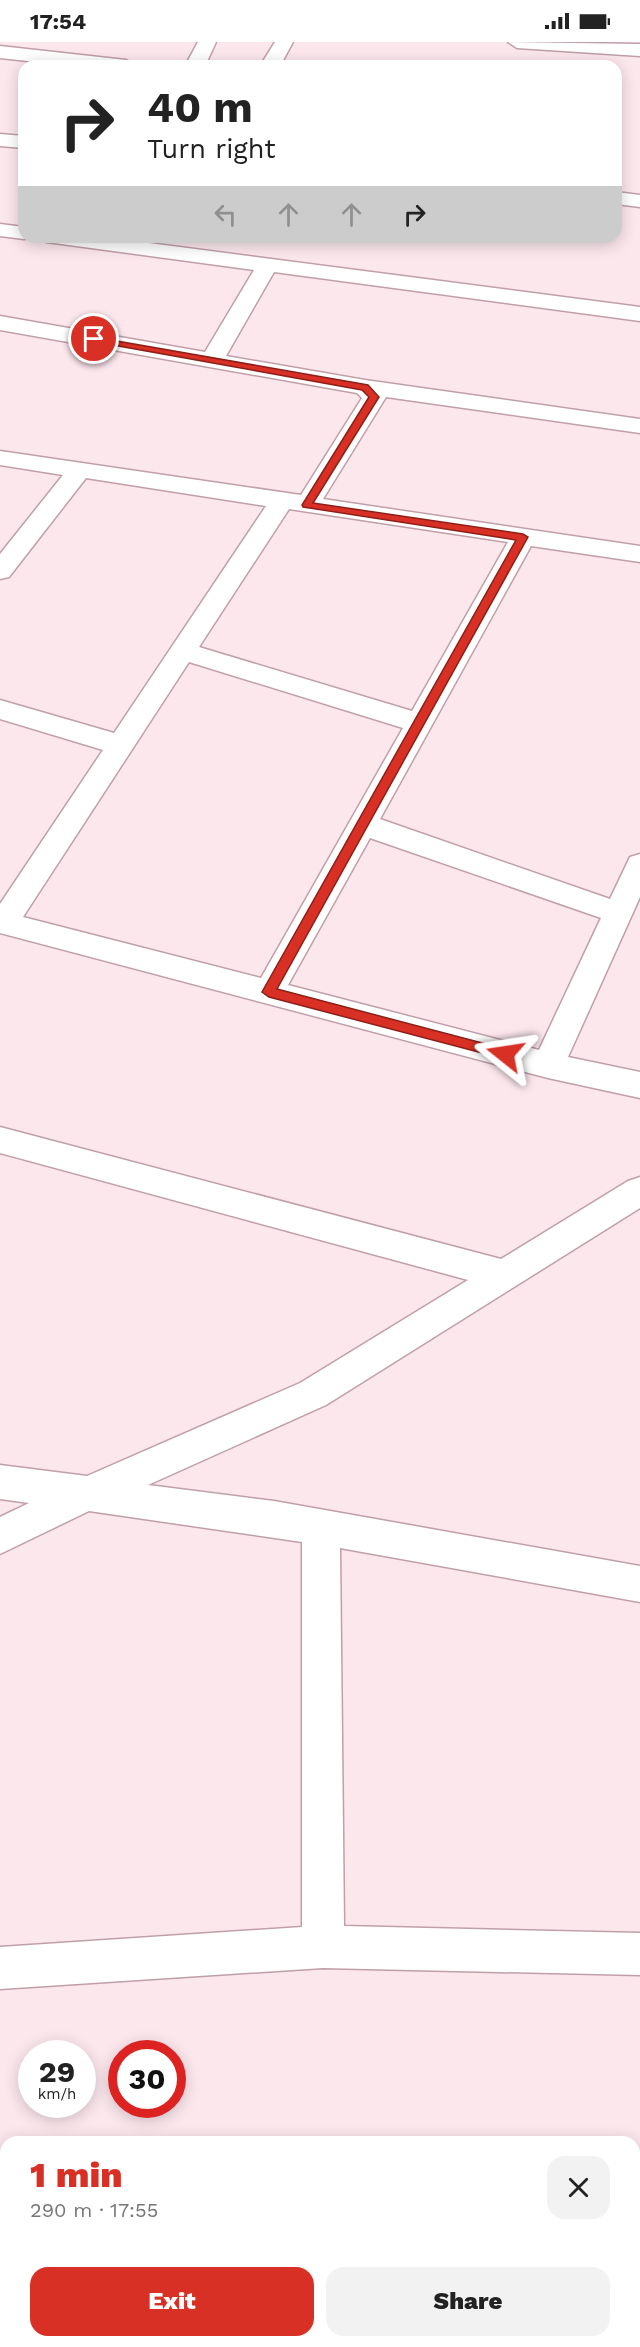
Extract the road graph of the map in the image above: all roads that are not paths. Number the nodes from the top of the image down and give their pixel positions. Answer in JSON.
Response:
{"nodes":[{"id":1,"x":207,"y":42,"type":"edge"},
{"id":2,"x":284,"y":42,"type":"edge"},
{"id":3,"x":518,"y":42,"type":"edge"},
{"id":4,"x":640,"y":50,"type":"edge"},
{"id":5,"x":0,"y":52,"type":"edge"},
{"id":6,"x":72,"y":60,"type":"edge"},
{"id":7,"x":198,"y":60,"type":"edge"},
{"id":8,"x":274,"y":60,"type":"edge"},
{"id":9,"x":0,"y":140,"type":"edge"},
{"id":10,"x":18,"y":142,"type":"edge"},
{"id":11,"x":622,"y":199,"type":"edge"},
{"id":12,"x":640,"y":201,"type":"edge"},
{"id":13,"x":0,"y":230,"type":"edge"},
{"id":14,"x":18,"y":232,"type":"edge"},
{"id":15,"x":100,"y":243,"type":"edge"},
{"id":16,"x":268,"y":265,"type":"junction"},
{"id":17,"x":640,"y":314,"type":"edge"},
{"id":18,"x":0,"y":323,"type":"edge"},
{"id":19,"x":212,"y":360,"type":"junction"},
{"id":20,"x":365,"y":387,"type":"junction"},
{"id":21,"x":640,"y":426,"type":"edge"},
{"id":22,"x":0,"y":458,"type":"edge"},
{"id":23,"x":79,"y":471,"type":"junction"},
{"id":24,"x":294,"y":503,"type":"junction"},
{"id":25,"x":523,"y":537,"type":"junction"},
{"id":26,"x":640,"y":554,"type":"edge"},
{"id":27,"x":0,"y":571,"type":"edge"},
{"id":28,"x":182,"y":651,"type":"junction"},
{"id":29,"x":0,"y":709,"type":"edge"},
{"id":30,"x":419,"y":723,"type":"junction"},
{"id":31,"x":120,"y":745,"type":"junction"},
{"id":32,"x":362,"y":824,"type":"junction"},
{"id":33,"x":640,"y":865,"type":"edge"},
{"id":34,"x":618,"y":913,"type":"junction"},
{"id":35,"x":2,"y":922,"type":"edge"},
{"id":36,"x":269,"y":992,"type":"junction"},
{"id":37,"x":548,"y":1065,"type":"junction"},
{"id":38,"x":640,"y":1085,"type":"edge"},
{"id":39,"x":0,"y":1140,"type":"edge"},
{"id":40,"x":640,"y":1191,"type":"edge"},
{"id":41,"x":504,"y":1275,"type":"junction"},
{"id":42,"x":0,"y":1482,"type":"edge"},
{"id":43,"x":85,"y":1495,"type":"junction"},
{"id":44,"x":321,"y":1528,"type":"junction"},
{"id":45,"x":0,"y":1536,"type":"edge"},
{"id":46,"x":640,"y":1584,"type":"edge"},
{"id":47,"x":323,"y":1947,"type":"junction"},
{"id":48,"x":640,"y":1954,"type":"edge"},
{"id":49,"x":0,"y":1968,"type":"edge"}],
"edges":[{"from":1,"to":7,"type":"street"},
{"from":2,"to":8,"type":"street"},
{"from":3,"to":4,"type":"street"},
{"from":5,"to":6,"type":"street"},
{"from":9,"to":10,"type":"street"},
{"from":11,"to":12,"type":"street"},
{"from":13,"to":14,"type":"street"},
{"from":15,"to":16,"type":"street"},
{"from":16,"to":17,"type":"street"},
{"from":16,"to":19,"type":"street"},
{"from":18,"to":19,"type":"street"},
{"from":19,"to":20,"type":"street"},
{"from":20,"to":21,"type":"street"},
{"from":20,"to":24,"type":"street"},
{"from":22,"to":23,"type":"street"},
{"from":23,"to":24,"type":"street"},
{"from":23,"to":27,"type":"street"},
{"from":24,"to":25,"type":"street"},
{"from":24,"to":28,"type":"street"},
{"from":25,"to":26,"type":"street"},
{"from":25,"to":30,"type":"street"},
{"from":28,"to":30,"type":"street"},
{"from":28,"to":31,"type":"street"},
{"from":29,"to":31,"type":"street"},
{"from":30,"to":32,"type":"street"},
{"from":31,"to":35,"type":"street"},
{"from":32,"to":34,"type":"street"},
{"from":32,"to":36,"type":"street"},
{"from":33,"to":34,"type":"street"},
{"from":34,"to":37,"type":"street"},
{"from":35,"to":36,"type":"street"},
{"from":36,"to":37,"type":"street"},
{"from":37,"to":38,"type":"street"},
{"from":39,"to":41,"type":"street"},
{"from":40,"to":41,"type":"street"},
{"from":41,"to":43,"type":"street"},
{"from":42,"to":43,"type":"street"},
{"from":43,"to":44,"type":"street"},
{"from":43,"to":45,"type":"street"},
{"from":44,"to":46,"type":"street"},
{"from":44,"to":47,"type":"street"},
{"from":47,"to":48,"type":"street"},
{"from":47,"to":49,"type":"street"}]}
